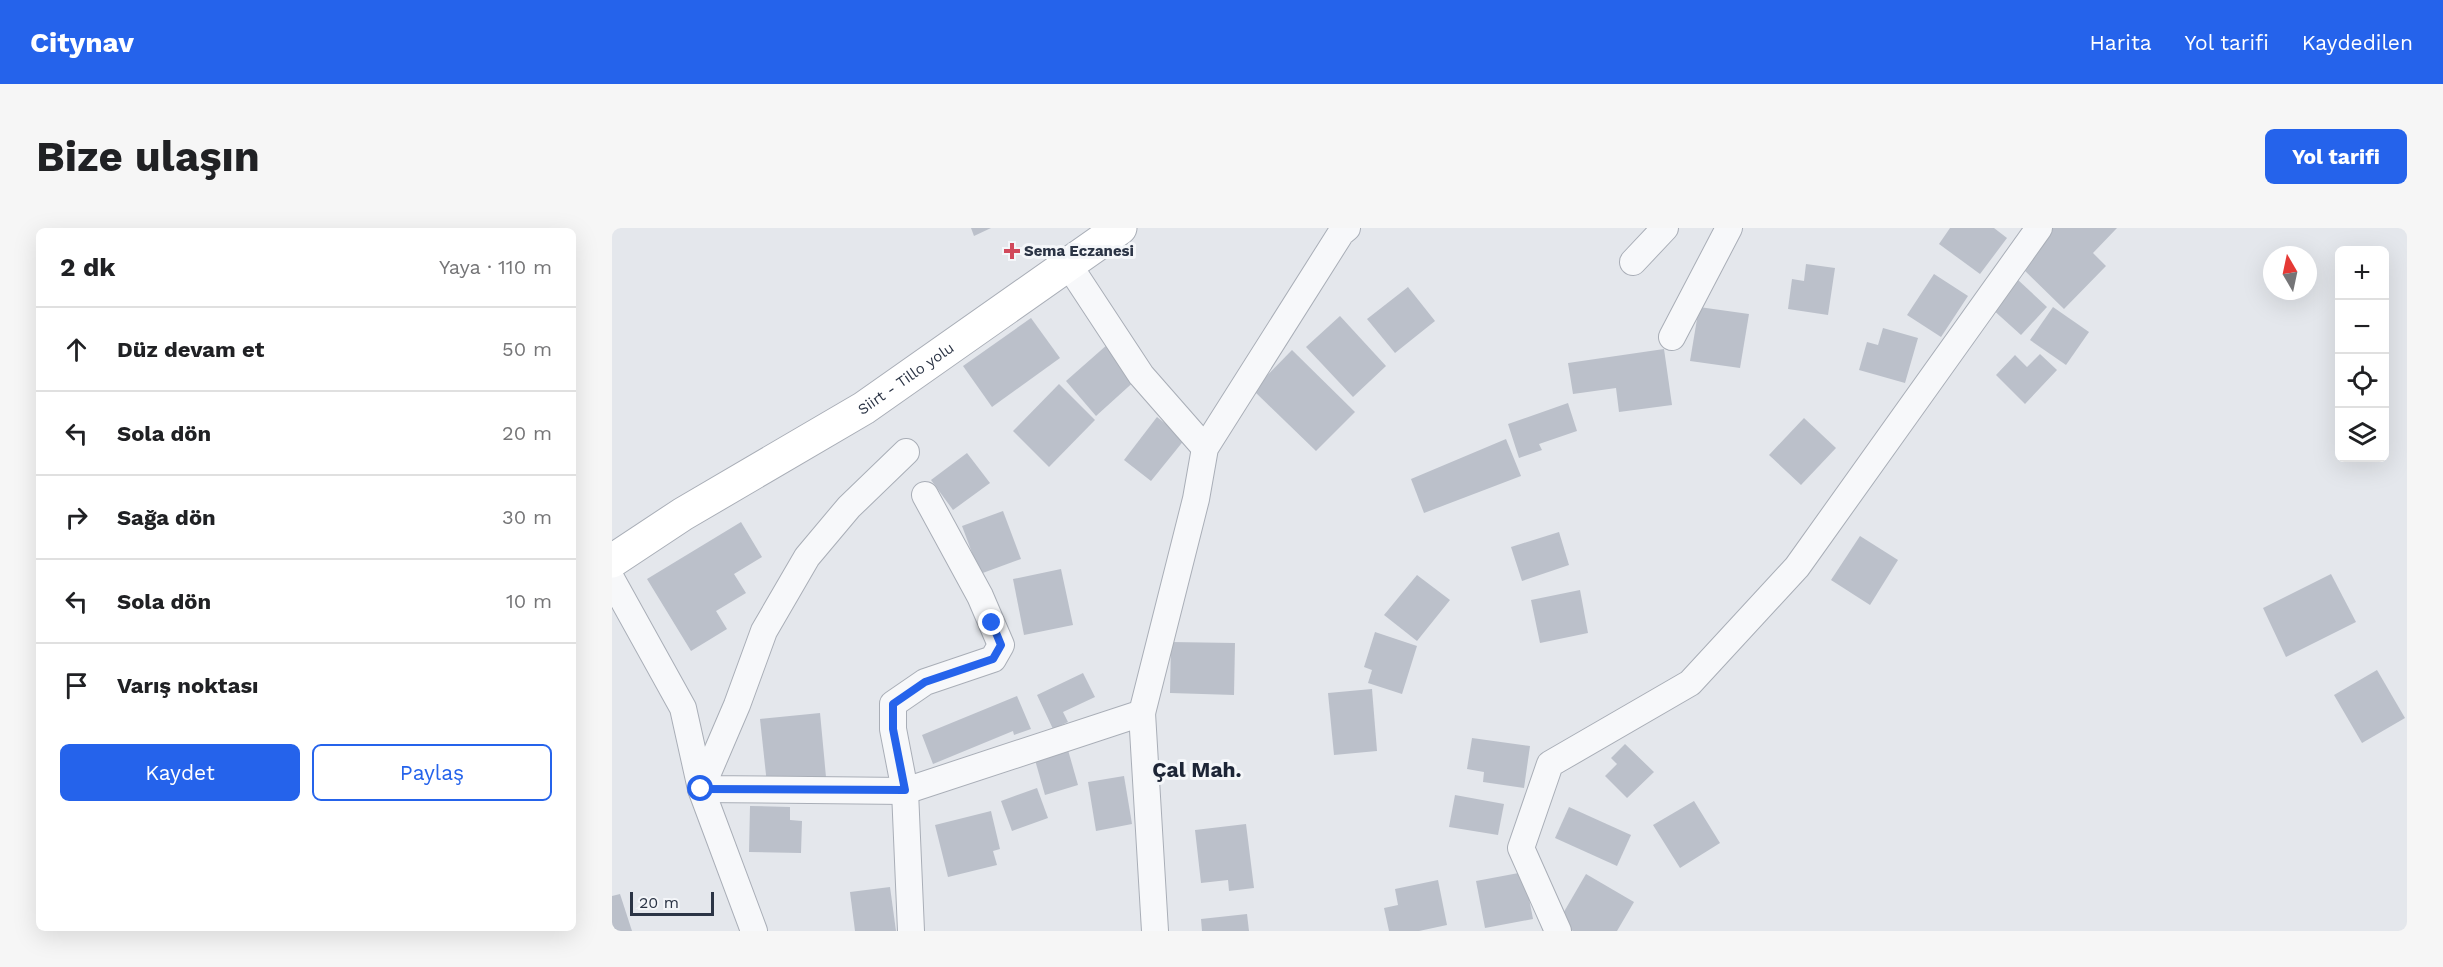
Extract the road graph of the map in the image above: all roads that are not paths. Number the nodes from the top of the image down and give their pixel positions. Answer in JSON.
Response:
{"nodes":[{"id":1,"x":1347,"y":228,"type":"edge"},
{"id":2,"x":1665,"y":228,"type":"edge"},
{"id":3,"x":1729,"y":228,"type":"edge"},
{"id":4,"x":2039,"y":228,"type":"edge"},
{"id":5,"x":1113,"y":230,"type":"edge"},
{"id":6,"x":1633,"y":262,"type":"dead end"},
{"id":7,"x":1068,"y":264,"type":"junction"},
{"id":8,"x":1672,"y":337,"type":"dead end"},
{"id":9,"x":1205,"y":448,"type":"junction"},
{"id":10,"x":906,"y":452,"type":"dead end"},
{"id":11,"x":925,"y":495,"type":"dead end"},
{"id":12,"x":683,"y":514,"type":"junction"},
{"id":13,"x":612,"y":551,"type":"edge"},
{"id":14,"x":612,"y":561,"type":"edge"},
{"id":15,"x":612,"y":579,"type":"edge"},
{"id":16,"x":1142,"y":713,"type":"junction"},
{"id":17,"x":701,"y":789,"type":"junction"},
{"id":18,"x":905,"y":790,"type":"junction"},
{"id":19,"x":754,"y":931,"type":"edge"},
{"id":20,"x":911,"y":931,"type":"edge"},
{"id":21,"x":1155,"y":931,"type":"edge"},
{"id":22,"x":1558,"y":931,"type":"edge"}],
"edges":[{"from":1,"to":9,"type":"street"},
{"from":2,"to":6,"type":"street"},
{"from":3,"to":8,"type":"street"},
{"from":4,"to":22,"type":"street"},
{"from":5,"to":7,"type":"main road","name":"Siirt - Tillo yolu"},
{"from":7,"to":9,"type":"street"},
{"from":7,"to":12,"type":"main road","name":"Siirt - Tillo yolu"},
{"from":9,"to":16,"type":"street"},
{"from":10,"to":17,"type":"street"},
{"from":11,"to":18,"type":"street"},
{"from":12,"to":13,"type":"main road"},
{"from":12,"to":14,"type":"main road"},
{"from":15,"to":17,"type":"street"},
{"from":16,"to":18,"type":"street"},
{"from":16,"to":21,"type":"street"},
{"from":17,"to":18,"type":"street"},
{"from":17,"to":19,"type":"street"},
{"from":18,"to":20,"type":"street"}]}
